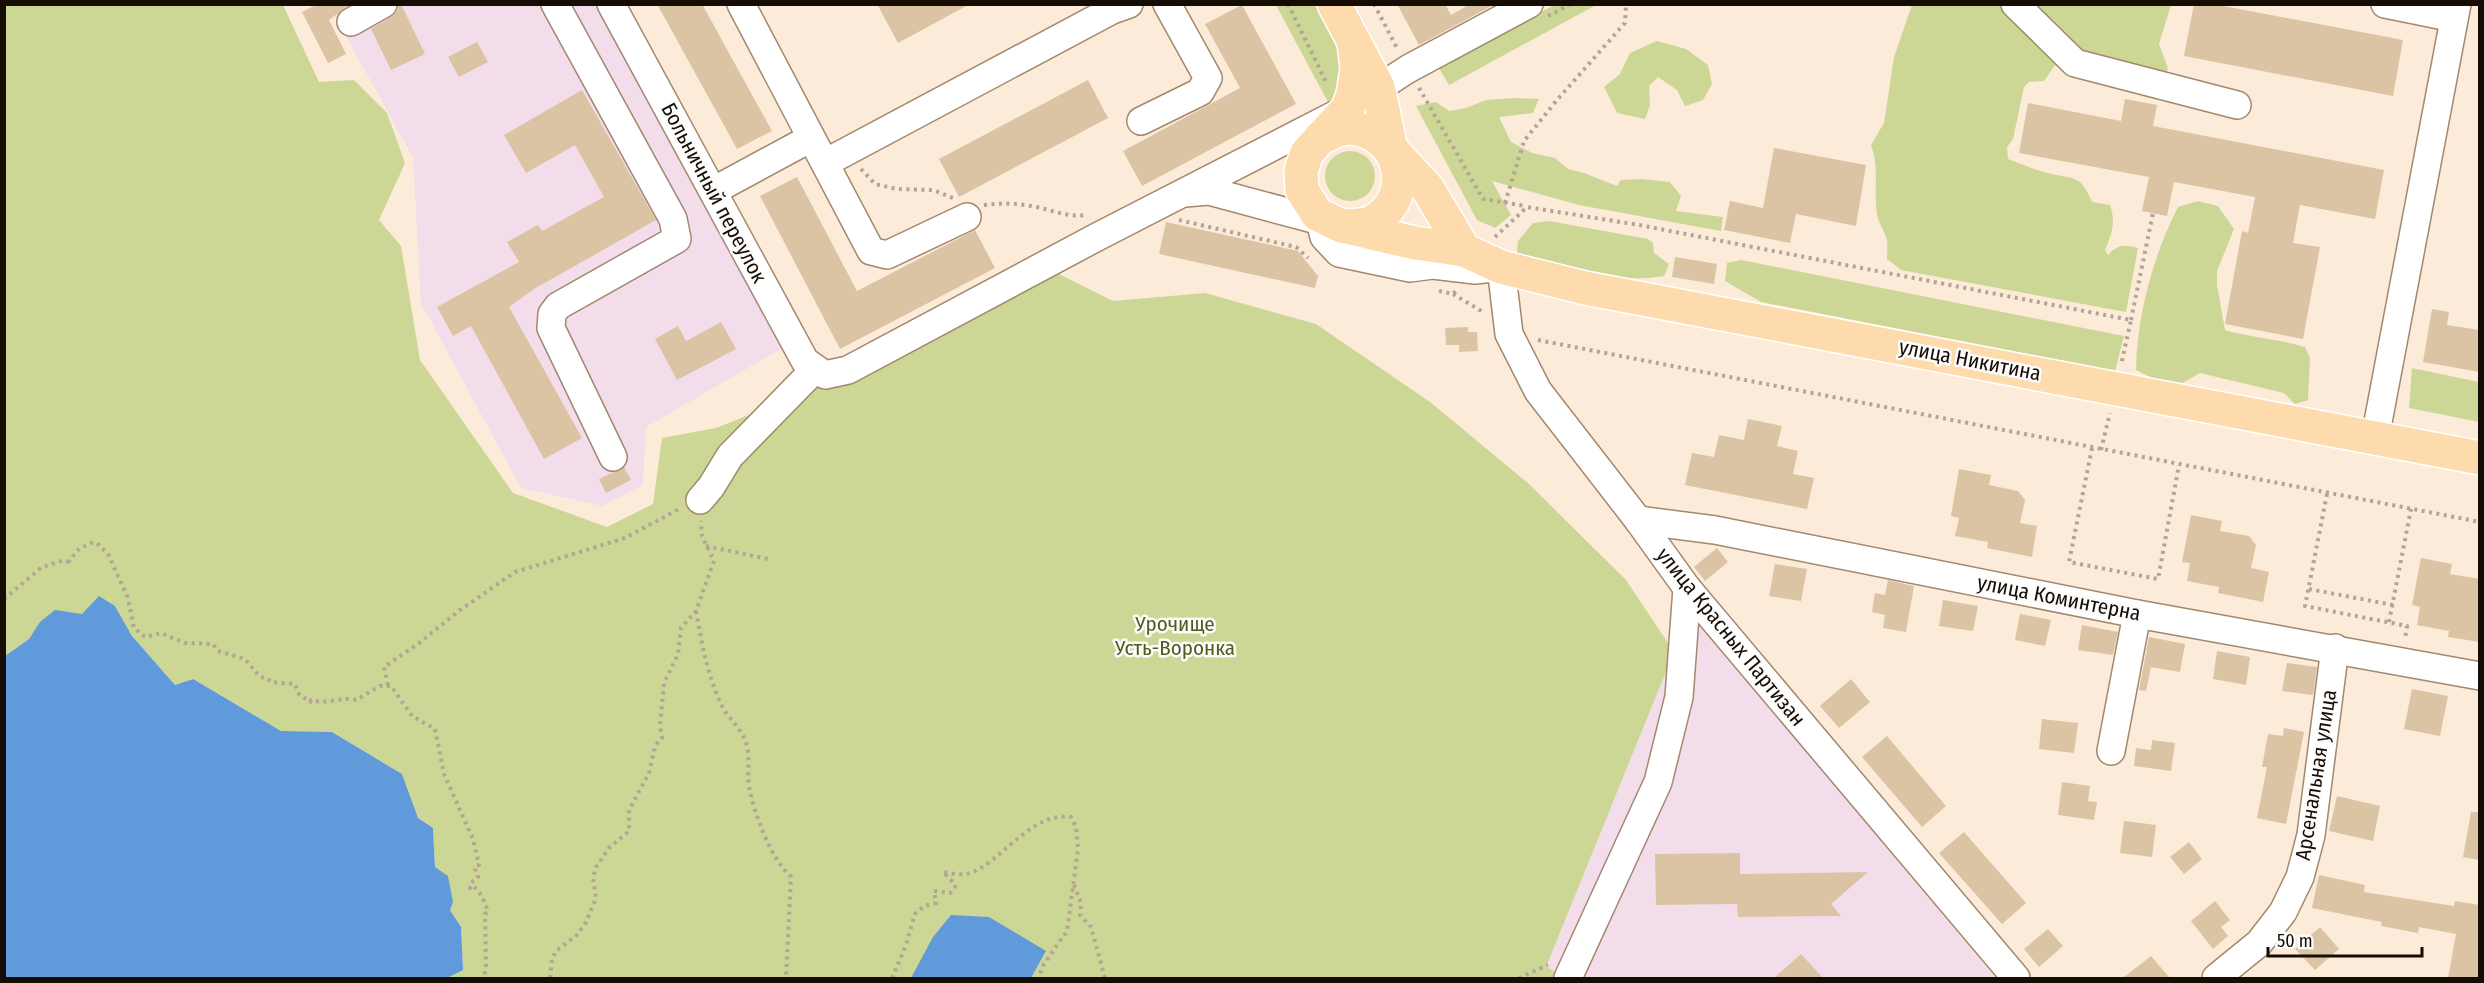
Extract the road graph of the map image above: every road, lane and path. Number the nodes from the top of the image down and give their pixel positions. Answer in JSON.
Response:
{"nodes":[{"id":1,"x":383,"y":4,"type":"edge"},
{"id":2,"x":555,"y":4,"type":"edge"},
{"id":3,"x":611,"y":4,"type":"edge"},
{"id":4,"x":741,"y":4,"type":"edge"},
{"id":5,"x":1129,"y":4,"type":"edge"},
{"id":6,"x":1167,"y":4,"type":"edge"},
{"id":7,"x":1288,"y":4,"type":"edge"},
{"id":8,"x":1334,"y":4,"type":"edge"},
{"id":9,"x":1374,"y":4,"type":"edge"},
{"id":10,"x":1529,"y":4,"type":"edge"},
{"id":11,"x":1626,"y":4,"type":"edge"},
{"id":12,"x":2015,"y":4,"type":"edge"},
{"id":13,"x":2385,"y":4,"type":"edge"},
{"id":14,"x":2455,"y":11,"type":"edge"},
{"id":15,"x":351,"y":22,"type":"dead end"},
{"id":16,"x":1354,"y":43,"type":"junction"},
{"id":17,"x":1408,"y":69,"type":"junction"},
{"id":18,"x":1378,"y":87,"type":"junction"},
{"id":19,"x":2238,"y":105,"type":"dead end"},
{"id":20,"x":1344,"y":110,"type":"junction"},
{"id":21,"x":1141,"y":121,"type":"dead end"},
{"id":22,"x":811,"y":138,"type":"junction"},
{"id":23,"x":1320,"y":138,"type":"junction"},
{"id":24,"x":1391,"y":149,"type":"junction"},
{"id":25,"x":836,"y":157,"type":"junction"},
{"id":26,"x":712,"y":191,"type":"junction"},
{"id":27,"x":1181,"y":194,"type":"junction"},
{"id":28,"x":1505,"y":203,"type":"junction"},
{"id":29,"x":968,"y":207,"type":"junction"},
{"id":30,"x":1527,"y":207,"type":"junction"},
{"id":31,"x":1145,"y":212,"type":"junction"},
{"id":32,"x":2153,"y":213,"type":"dead end"},
{"id":33,"x":1096,"y":214,"type":"dead end"},
{"id":34,"x":1331,"y":224,"type":"junction"},
{"id":35,"x":1310,"y":260,"type":"dead end"},
{"id":36,"x":1480,"y":261,"type":"junction"},
{"id":37,"x":1432,"y":290,"type":"dead end"},
{"id":38,"x":1453,"y":294,"type":"junction"},
{"id":39,"x":1491,"y":316,"type":"dead end"},
{"id":40,"x":2131,"y":320,"type":"junction"},
{"id":41,"x":1529,"y":338,"type":"dead end"},
{"id":42,"x":820,"y":372,"type":"junction"},
{"id":43,"x":2115,"y":388,"type":"junction"},
{"id":44,"x":2375,"y":438,"type":"junction"},
{"id":45,"x":2092,"y":448,"type":"junction"},
{"id":46,"x":2101,"y":450,"type":"junction"},
{"id":47,"x":613,"y":457,"type":"dead end"},
{"id":48,"x":2480,"y":459,"type":"edge"},
{"id":49,"x":2179,"y":465,"type":"junction"},
{"id":50,"x":2327,"y":494,"type":"junction"},
{"id":51,"x":700,"y":500,"type":"junction"},
{"id":52,"x":2411,"y":509,"type":"junction"},
{"id":53,"x":1638,"y":520,"type":"junction"},
{"id":54,"x":2480,"y":522,"type":"edge"},
{"id":55,"x":706,"y":546,"type":"junction"},
{"id":56,"x":768,"y":559,"type":"dead end"},
{"id":57,"x":1687,"y":588,"type":"junction"},
{"id":58,"x":2309,"y":589,"type":"junction"},
{"id":59,"x":4,"y":599,"type":"edge"},
{"id":60,"x":2393,"y":604,"type":"junction"},
{"id":61,"x":696,"y":611,"type":"junction"},
{"id":62,"x":2137,"y":614,"type":"junction"},
{"id":63,"x":2390,"y":622,"type":"junction"},
{"id":64,"x":2335,"y":648,"type":"junction"},
{"id":65,"x":2403,"y":648,"type":"dead end"},
{"id":66,"x":2480,"y":676,"type":"edge"},
{"id":67,"x":388,"y":685,"type":"junction"},
{"id":68,"x":2111,"y":751,"type":"dead end"},
{"id":69,"x":1074,"y":884,"type":"junction"},
{"id":70,"x":484,"y":978,"type":"edge"},
{"id":71,"x":550,"y":978,"type":"edge"},
{"id":72,"x":786,"y":978,"type":"edge"},
{"id":73,"x":892,"y":978,"type":"edge"},
{"id":74,"x":1038,"y":978,"type":"edge"},
{"id":75,"x":1106,"y":978,"type":"edge"},
{"id":76,"x":1568,"y":978,"type":"edge"},
{"id":77,"x":2016,"y":978,"type":"edge"},
{"id":78,"x":2216,"y":978,"type":"edge"}],
"edges":[{"from":1,"to":15,"type":"street"},
{"from":2,"to":47,"type":"street"},
{"from":3,"to":26,"type":"street","name":"Больничный переулок"},
{"from":4,"to":22,"type":"street"},
{"from":5,"to":25,"type":"street"},
{"from":6,"to":21,"type":"street"},
{"from":7,"to":20,"type":"path"},
{"from":8,"to":16,"type":"main road"},
{"from":9,"to":17,"type":"path"},
{"from":10,"to":17,"type":"street"},
{"from":11,"to":28,"type":"path"},
{"from":12,"to":19,"type":"street"},
{"from":13,"to":14,"type":"street"},
{"from":14,"to":44,"type":"street"},
{"from":16,"to":18,"type":"main road"},
{"from":16,"to":20,"type":"main road"},
{"from":17,"to":18,"type":"street"},
{"from":17,"to":28,"type":"path"},
{"from":18,"to":20,"type":"street"},
{"from":18,"to":24,"type":"main road"},
{"from":20,"to":23,"type":"main road"},
{"from":20,"to":27,"type":"street"},
{"from":22,"to":25,"type":"street"},
{"from":22,"to":26,"type":"street"},
{"from":23,"to":24,"type":"main road"},
{"from":23,"to":34,"type":"main road"},
{"from":24,"to":34,"type":"main road"},
{"from":24,"to":36,"type":"main road"},
{"from":25,"to":29,"type":"path"},
{"from":25,"to":29,"type":"street"},
{"from":26,"to":42,"type":"street","name":"Больничный переулок"},
{"from":27,"to":31,"type":"street"},
{"from":27,"to":34,"type":"street"},
{"from":28,"to":30,"type":"path"},
{"from":29,"to":33,"type":"path"},
{"from":30,"to":36,"type":"path"},
{"from":30,"to":40,"type":"path"},
{"from":31,"to":35,"type":"path"},
{"from":31,"to":42,"type":"street"},
{"from":32,"to":40,"type":"path"},
{"from":34,"to":36,"type":"main road","name":"улица Никитина"},
{"from":36,"to":38,"type":"path"},
{"from":36,"to":43,"type":"main road","name":"улица Никитина"},
{"from":36,"to":53,"type":"street","name":"улица Красных Партизан"},
{"from":37,"to":38,"type":"path"},
{"from":38,"to":39,"type":"path"},
{"from":40,"to":43,"type":"path"},
{"from":41,"to":45,"type":"path"},
{"from":42,"to":51,"type":"street"},
{"from":43,"to":44,"type":"main road","name":"улица Никитина"},
{"from":43,"to":46,"type":"path"},
{"from":44,"to":48,"type":"main road","name":"улица Никитина"},
{"from":45,"to":46,"type":"path"},
{"from":45,"to":49,"type":"path"},
{"from":46,"to":49,"type":"path"},
{"from":49,"to":50,"type":"path"},
{"from":50,"to":52,"type":"path"},
{"from":50,"to":58,"type":"path"},
{"from":51,"to":55,"type":"path"},
{"from":51,"to":67,"type":"path"},
{"from":52,"to":54,"type":"path"},
{"from":52,"to":60,"type":"path"},
{"from":53,"to":57,"type":"street","name":"улица Красных Партизан"},
{"from":53,"to":62,"type":"street","name":"улица Коминтерна"},
{"from":55,"to":56,"type":"path"},
{"from":55,"to":61,"type":"path"},
{"from":57,"to":76,"type":"street"},
{"from":57,"to":77,"type":"street","name":"улица Красных Партизан"},
{"from":58,"to":60,"type":"path"},
{"from":58,"to":63,"type":"path"},
{"from":59,"to":67,"type":"path"},
{"from":60,"to":63,"type":"path"},
{"from":61,"to":71,"type":"path"},
{"from":61,"to":72,"type":"path"},
{"from":62,"to":64,"type":"street","name":"улица Коминтерна"},
{"from":62,"to":68,"type":"street"},
{"from":63,"to":65,"type":"path"},
{"from":64,"to":66,"type":"street","name":"улица Коминтерна"},
{"from":64,"to":78,"type":"street","name":"Арсенальная улица"},
{"from":67,"to":70,"type":"path"},
{"from":69,"to":73,"type":"path"},
{"from":69,"to":74,"type":"path"},
{"from":69,"to":75,"type":"path"}]}
